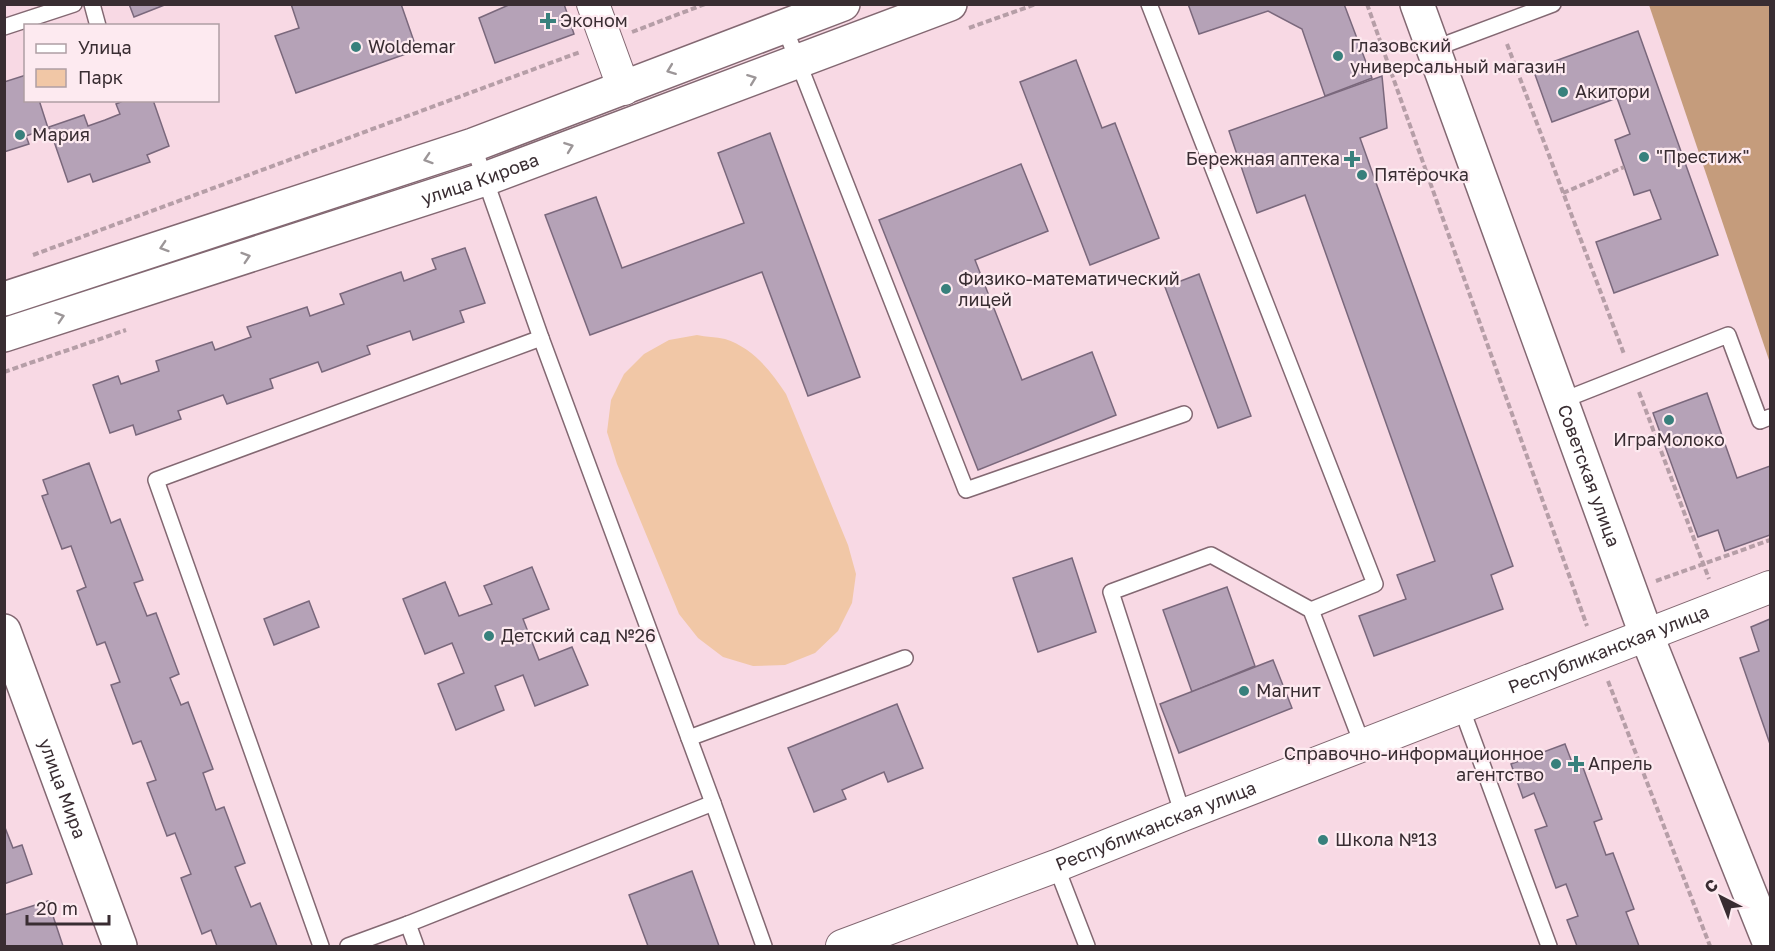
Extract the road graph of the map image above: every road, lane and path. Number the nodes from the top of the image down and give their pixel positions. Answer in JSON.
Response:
{"nodes":[{"id":1,"x":74,"y":4,"type":"edge"},
{"id":2,"x":92,"y":4,"type":"edge"},
{"id":3,"x":593,"y":4,"type":"edge"},
{"id":4,"x":705,"y":4,"type":"edge"},
{"id":5,"x":843,"y":4,"type":"edge"},
{"id":6,"x":950,"y":4,"type":"edge"},
{"id":7,"x":1149,"y":4,"type":"edge"},
{"id":8,"x":1367,"y":4,"type":"edge"},
{"id":9,"x":1417,"y":4,"type":"edge"},
{"id":10,"x":1553,"y":4,"type":"edge"},
{"id":11,"x":97,"y":24,"type":"edge"},
{"id":12,"x":1499,"y":24,"type":"junction"},
{"id":13,"x":784,"y":26,"type":"junction"},
{"id":14,"x":4,"y":27,"type":"edge"},
{"id":15,"x":606,"y":42,"type":"junction"},
{"id":16,"x":1433,"y":49,"type":"junction"},
{"id":17,"x":798,"y":61,"type":"junction"},
{"id":18,"x":624,"y":89,"type":"junction"},
{"id":19,"x":473,"y":145,"type":"junction"},
{"id":20,"x":1624,"y":167,"type":"dead end"},
{"id":21,"x":485,"y":179,"type":"junction"},
{"id":22,"x":1563,"y":193,"type":"junction"},
{"id":23,"x":27,"y":257,"type":"dead end"},
{"id":24,"x":4,"y":300,"type":"edge"},
{"id":25,"x":4,"y":335,"type":"edge"},
{"id":26,"x":541,"y":338,"type":"junction"},
{"id":27,"x":1631,"y":372,"type":"junction"},
{"id":28,"x":1561,"y":401,"type":"junction"},
{"id":29,"x":1184,"y":414,"type":"dead end"},
{"id":30,"x":1770,"y":417,"type":"edge"},
{"id":31,"x":1770,"y":540,"type":"edge"},
{"id":32,"x":1704,"y":565,"type":"junction"},
{"id":33,"x":1770,"y":587,"type":"edge"},
{"id":34,"x":1630,"y":590,"type":"junction"},
{"id":35,"x":1719,"y":606,"type":"junction"},
{"id":36,"x":1311,"y":610,"type":"junction"},
{"id":37,"x":4,"y":631,"type":"edge"},
{"id":38,"x":1646,"y":634,"type":"junction"},
{"id":39,"x":1597,"y":653,"type":"junction"},
{"id":40,"x":904,"y":658,"type":"dead end"},
{"id":41,"x":1461,"y":706,"type":"junction"},
{"id":42,"x":689,"y":738,"type":"junction"},
{"id":43,"x":1363,"y":746,"type":"junction"},
{"id":44,"x":714,"y":803,"type":"junction"},
{"id":45,"x":1183,"y":815,"type":"junction"},
{"id":46,"x":1056,"y":867,"type":"junction"},
{"id":47,"x":408,"y":924,"type":"junction"},
{"id":48,"x":1770,"y":944,"type":"edge"},
{"id":49,"x":120,"y":946,"type":"edge"},
{"id":50,"x":321,"y":946,"type":"edge"},
{"id":51,"x":348,"y":946,"type":"edge"},
{"id":52,"x":416,"y":946,"type":"edge"},
{"id":53,"x":764,"y":946,"type":"edge"},
{"id":54,"x":842,"y":946,"type":"edge"},
{"id":55,"x":1087,"y":946,"type":"edge"},
{"id":56,"x":1549,"y":946,"type":"edge"},
{"id":57,"x":1710,"y":946,"type":"edge"}],
"edges":[{"from":1,"to":14,"type":"lane"},
{"from":2,"to":11,"type":"lane"},
{"from":3,"to":15,"type":"street"},
{"from":4,"to":15,"type":"path"},
{"from":5,"to":13,"type":"main road","name":"улица Кирова"},
{"from":6,"to":17,"type":"main road","name":"улица Кирова"},
{"from":7,"to":36,"type":"lane"},
{"from":8,"to":39,"type":"path"},
{"from":9,"to":16,"type":"main road","name":"Советская улица"},
{"from":10,"to":12,"type":"lane"},
{"from":12,"to":16,"type":"lane"},
{"from":12,"to":22,"type":"path"},
{"from":13,"to":17,"type":"lane"},
{"from":13,"to":18,"type":"main road","name":"улица Кирова","one_way":true},
{"from":15,"to":18,"type":"street"},
{"from":15,"to":23,"type":"path"},
{"from":16,"to":28,"type":"main road","name":"Советская улица"},
{"from":21,"to":17,"type":"main road","name":"улица Кирова","one_way":true},
{"from":17,"to":29,"type":"lane"},
{"from":18,"to":19,"type":"main road","name":"улица Кирова"},
{"from":19,"to":21,"type":"lane"},
{"from":19,"to":24,"type":"main road","name":"улица Кирова","one_way":true},
{"from":20,"to":22,"type":"path"},
{"from":25,"to":21,"type":"main road","name":"улица Кирова","one_way":true},
{"from":21,"to":26,"type":"lane"},
{"from":22,"to":27,"type":"path"},
{"from":26,"to":42,"type":"lane"},
{"from":26,"to":50,"type":"lane"},
{"from":27,"to":28,"type":"lane"},
{"from":27,"to":30,"type":"lane"},
{"from":27,"to":32,"type":"path"},
{"from":28,"to":34,"type":"main road","name":"Советская улица"},
{"from":31,"to":32,"type":"path"},
{"from":32,"to":34,"type":"path"},
{"from":32,"to":35,"type":"path"},
{"from":33,"to":35,"type":"street","name":"Республиканская улица"},
{"from":34,"to":38,"type":"main road","name":"Советская улица"},
{"from":35,"to":38,"type":"street","name":"Республиканская улица"},
{"from":36,"to":43,"type":"lane"},
{"from":36,"to":45,"type":"lane"},
{"from":37,"to":49,"type":"main road","name":"улица Мира"},
{"from":38,"to":39,"type":"street","name":"Республиканская улица"},
{"from":38,"to":48,"type":"main road","name":"Советская улица"},
{"from":39,"to":41,"type":"street","name":"Республиканская улица"},
{"from":39,"to":57,"type":"path"},
{"from":40,"to":42,"type":"lane"},
{"from":41,"to":43,"type":"street","name":"Республиканская улица"},
{"from":41,"to":56,"type":"lane"},
{"from":42,"to":44,"type":"lane"},
{"from":43,"to":45,"type":"street","name":"Республиканская улица"},
{"from":44,"to":47,"type":"lane"},
{"from":44,"to":53,"type":"lane"},
{"from":45,"to":46,"type":"street","name":"Республиканская улица"},
{"from":46,"to":54,"type":"street","name":"Республиканская улица"},
{"from":46,"to":55,"type":"lane"},
{"from":47,"to":51,"type":"lane"},
{"from":47,"to":52,"type":"lane"}]}
